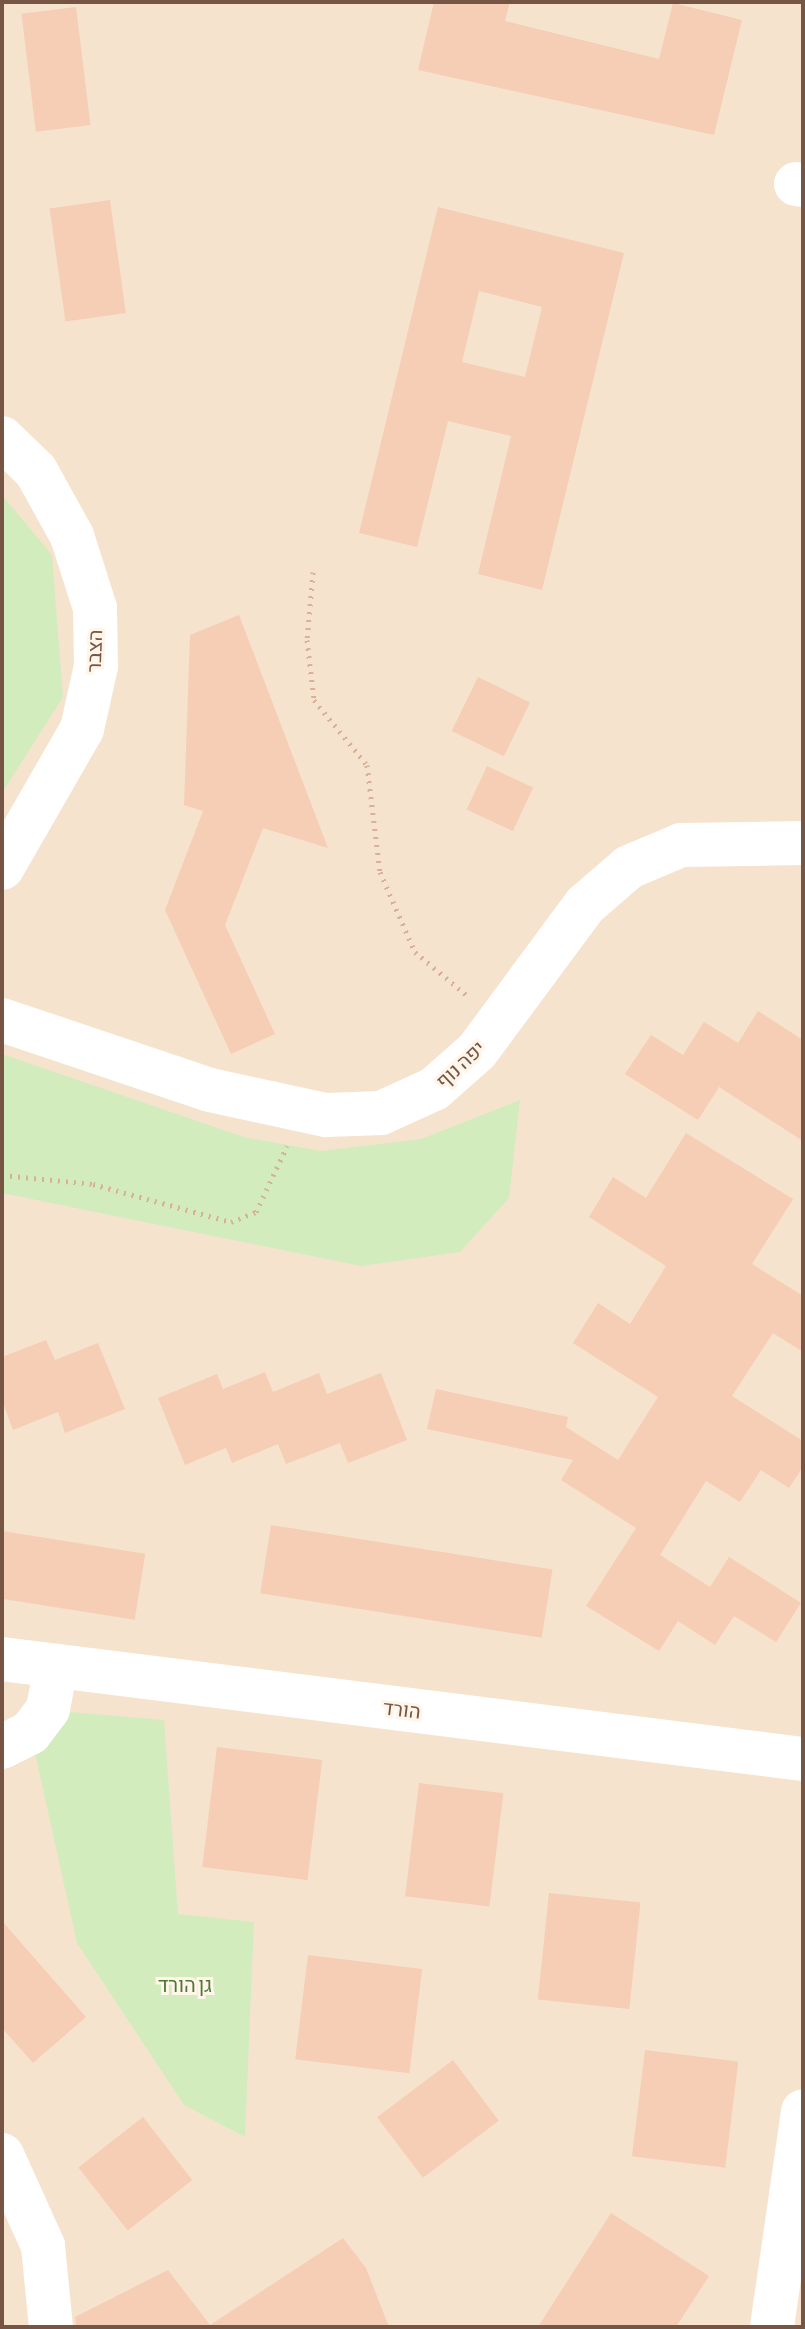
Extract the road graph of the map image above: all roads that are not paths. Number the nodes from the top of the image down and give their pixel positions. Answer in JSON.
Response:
{"nodes":[{"id":1,"x":2,"y":438,"type":"edge"},
{"id":2,"x":803,"y":843,"type":"edge"},
{"id":3,"x":2,"y":868,"type":"edge"},
{"id":4,"x":2,"y":1020,"type":"edge"},
{"id":5,"x":2,"y":1659,"type":"edge"},
{"id":6,"x":56,"y":1666,"type":"junction"},
{"id":7,"x":2,"y":1747,"type":"edge"},
{"id":8,"x":803,"y":1759,"type":"edge"},
{"id":9,"x":803,"y":2111,"type":"edge"},
{"id":10,"x":2,"y":2155,"type":"edge"},
{"id":11,"x":51,"y":2327,"type":"edge"},
{"id":12,"x":772,"y":2327,"type":"edge"}],
"edges":[{"from":1,"to":3,"type":"street","name":"הצבר"},
{"from":2,"to":4,"type":"street","name":"יפה נוף"},
{"from":5,"to":6,"type":"street","name":"הורד"},
{"from":6,"to":7,"type":"street"},
{"from":6,"to":8,"type":"street","name":"הורד"},
{"from":9,"to":12,"type":"street"},
{"from":10,"to":11,"type":"street"}]}
